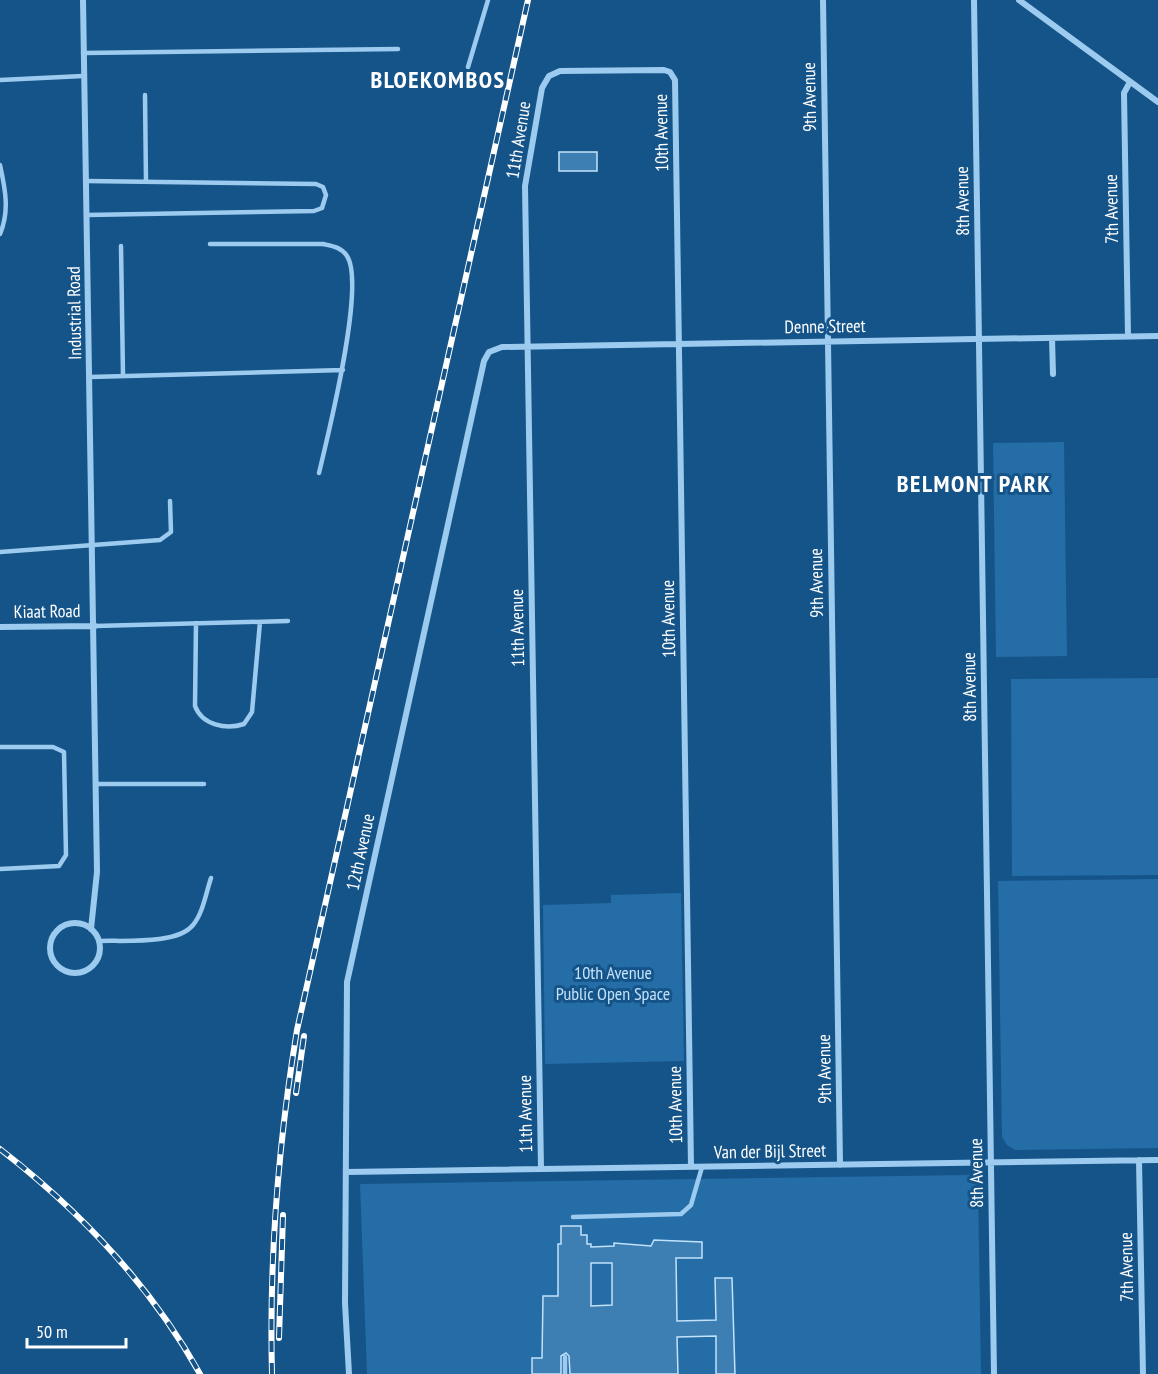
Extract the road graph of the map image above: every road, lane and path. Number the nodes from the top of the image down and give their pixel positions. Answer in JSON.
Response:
{"nodes":[{"id":1,"x":82,"y":0,"type":"edge"},
{"id":2,"x":488,"y":0,"type":"edge"},
{"id":3,"x":823,"y":0,"type":"edge"},
{"id":4,"x":974,"y":0,"type":"edge"},
{"id":5,"x":1019,"y":0,"type":"edge"},
{"id":6,"x":398,"y":49,"type":"dead end"},
{"id":7,"x":83,"y":53,"type":"junction"},
{"id":8,"x":468,"y":67,"type":"dead end"},
{"id":9,"x":670,"y":72,"type":"joint"},
{"id":10,"x":83,"y":76,"type":"junction"},
{"id":11,"x":0,"y":80,"type":"edge"},
{"id":12,"x":1130,"y":82,"type":"junction"},
{"id":13,"x":145,"y":95,"type":"dead end"},
{"id":14,"x":1158,"y":102,"type":"edge"},
{"id":15,"x":0,"y":165,"type":"edge"},
{"id":16,"x":86,"y":181,"type":"junction"},
{"id":17,"x":146,"y":182,"type":"junction"},
{"id":18,"x":87,"y":215,"type":"junction"},
{"id":19,"x":0,"y":234,"type":"edge"},
{"id":20,"x":210,"y":244,"type":"dead end"},
{"id":21,"x":121,"y":246,"type":"dead end"},
{"id":22,"x":1128,"y":336,"type":"junction"},
{"id":23,"x":1158,"y":336,"type":"edge"},
{"id":24,"x":1052,"y":338,"type":"junction"},
{"id":25,"x":979,"y":339,"type":"junction"},
{"id":26,"x":828,"y":341,"type":"junction"},
{"id":27,"x":679,"y":344,"type":"junction"},
{"id":28,"x":528,"y":346,"type":"junction"},
{"id":29,"x":493,"y":349,"type":"joint"},
{"id":30,"x":342,"y":370,"type":"junction"},
{"id":31,"x":1053,"y":374,"type":"dead end"},
{"id":32,"x":123,"y":376,"type":"junction"},
{"id":33,"x":90,"y":377,"type":"junction"},
{"id":34,"x":319,"y":473,"type":"dead end"},
{"id":35,"x":170,"y":501,"type":"dead end"},
{"id":36,"x":93,"y":544,"type":"junction"},
{"id":37,"x":0,"y":552,"type":"edge"},
{"id":38,"x":288,"y":621,"type":"dead end"},
{"id":39,"x":260,"y":622,"type":"junction"},
{"id":40,"x":196,"y":623,"type":"junction"},
{"id":41,"x":94,"y":626,"type":"junction"},
{"id":42,"x":0,"y":627,"type":"edge"},
{"id":43,"x":0,"y":747,"type":"edge"},
{"id":44,"x":96,"y":784,"type":"junction"},
{"id":45,"x":204,"y":784,"type":"dead end"},
{"id":46,"x":0,"y":869,"type":"edge"},
{"id":47,"x":211,"y":878,"type":"dead end"},
{"id":48,"x":91,"y":929,"type":"junction"},
{"id":49,"x":99,"y":941,"type":"junction"},
{"id":50,"x":1139,"y":1160,"type":"junction"},
{"id":51,"x":1158,"y":1160,"type":"edge"},
{"id":52,"x":991,"y":1162,"type":"junction"},
{"id":53,"x":840,"y":1165,"type":"junction"},
{"id":54,"x":691,"y":1167,"type":"junction"},
{"id":55,"x":702,"y":1167,"type":"junction"},
{"id":56,"x":541,"y":1169,"type":"junction"},
{"id":57,"x":346,"y":1172,"type":"junction"},
{"id":58,"x":573,"y":1217,"type":"dead end"},
{"id":59,"x":565,"y":1356,"type":"dead end"},
{"id":60,"x":350,"y":1374,"type":"edge"},
{"id":61,"x":565,"y":1374,"type":"edge"},
{"id":62,"x":994,"y":1374,"type":"edge"},
{"id":63,"x":1143,"y":1374,"type":"edge"}],
"edges":[{"from":1,"to":7,"type":"street","name":"Industrial Road"},
{"from":2,"to":8,"type":"lane"},
{"from":3,"to":26,"type":"street","name":"9th Avenue"},
{"from":4,"to":25,"type":"street","name":"8th Avenue"},
{"from":5,"to":12,"type":"street"},
{"from":6,"to":7,"type":"lane"},
{"from":7,"to":10,"type":"street","name":"Industrial Road"},
{"from":9,"to":27,"type":"street","name":"10th Avenue"},
{"from":9,"to":28,"type":"street","name":"11th Avenue"},
{"from":10,"to":11,"type":"lane"},
{"from":10,"to":16,"type":"street","name":"Industrial Road"},
{"from":12,"to":14,"type":"street"},
{"from":12,"to":22,"type":"street","name":"7th Avenue"},
{"from":13,"to":17,"type":"lane"},
{"from":15,"to":19,"type":"lane"},
{"from":16,"to":17,"type":"lane"},
{"from":16,"to":18,"type":"street","name":"Industrial Road"},
{"from":17,"to":18,"type":"lane"},
{"from":18,"to":33,"type":"street","name":"Industrial Road"},
{"from":20,"to":30,"type":"lane"},
{"from":21,"to":32,"type":"lane"},
{"from":22,"to":23,"type":"street","name":"Denne Street"},
{"from":22,"to":24,"type":"street","name":"Denne Street"},
{"from":24,"to":25,"type":"street","name":"Denne Street"},
{"from":24,"to":31,"type":"street"},
{"from":25,"to":26,"type":"street","name":"Denne Street"},
{"from":25,"to":52,"type":"street","name":"8th Avenue"},
{"from":26,"to":27,"type":"street","name":"Denne Street"},
{"from":26,"to":53,"type":"street","name":"9th Avenue"},
{"from":27,"to":28,"type":"street","name":"Denne Street"},
{"from":27,"to":54,"type":"street","name":"10th Avenue"},
{"from":28,"to":29,"type":"street","name":"Denne Street"},
{"from":28,"to":56,"type":"street","name":"11th Avenue"},
{"from":29,"to":57,"type":"street","name":"12th Avenue"},
{"from":30,"to":32,"type":"lane"},
{"from":30,"to":34,"type":"lane"},
{"from":32,"to":33,"type":"lane"},
{"from":33,"to":36,"type":"street","name":"Industrial Road"},
{"from":35,"to":36,"type":"lane"},
{"from":36,"to":37,"type":"lane"},
{"from":36,"to":41,"type":"street","name":"Industrial Road"},
{"from":38,"to":39,"type":"lane"},
{"from":39,"to":40,"type":"lane"},
{"from":39,"to":40,"type":"lane"},
{"from":40,"to":41,"type":"lane"},
{"from":41,"to":42,"type":"street","name":"Kiaat Road"},
{"from":41,"to":44,"type":"street","name":"Industrial Road"},
{"from":43,"to":46,"type":"lane"},
{"from":44,"to":45,"type":"lane"},
{"from":44,"to":48,"type":"street","name":"Industrial Road"},
{"from":47,"to":49,"type":"lane"},
{"from":48,"to":49,"type":"street"},
{"from":48,"to":49,"type":"street"},
{"from":50,"to":51,"type":"street","name":"Van der Bijl Street"},
{"from":50,"to":52,"type":"street","name":"Van der Bijl Street"},
{"from":50,"to":63,"type":"street","name":"7th Avenue"},
{"from":52,"to":53,"type":"street","name":"Van der Bijl Street"},
{"from":52,"to":62,"type":"street","name":"8th Avenue"},
{"from":53,"to":55,"type":"street","name":"Van der Bijl Street"},
{"from":54,"to":55,"type":"street","name":"Van der Bijl Street"},
{"from":54,"to":56,"type":"street","name":"Van der Bijl Street"},
{"from":55,"to":58,"type":"lane"},
{"from":56,"to":57,"type":"street","name":"Van der Bijl Street"},
{"from":57,"to":60,"type":"street","name":"12th Avenue"},
{"from":59,"to":61,"type":"lane"}]}
